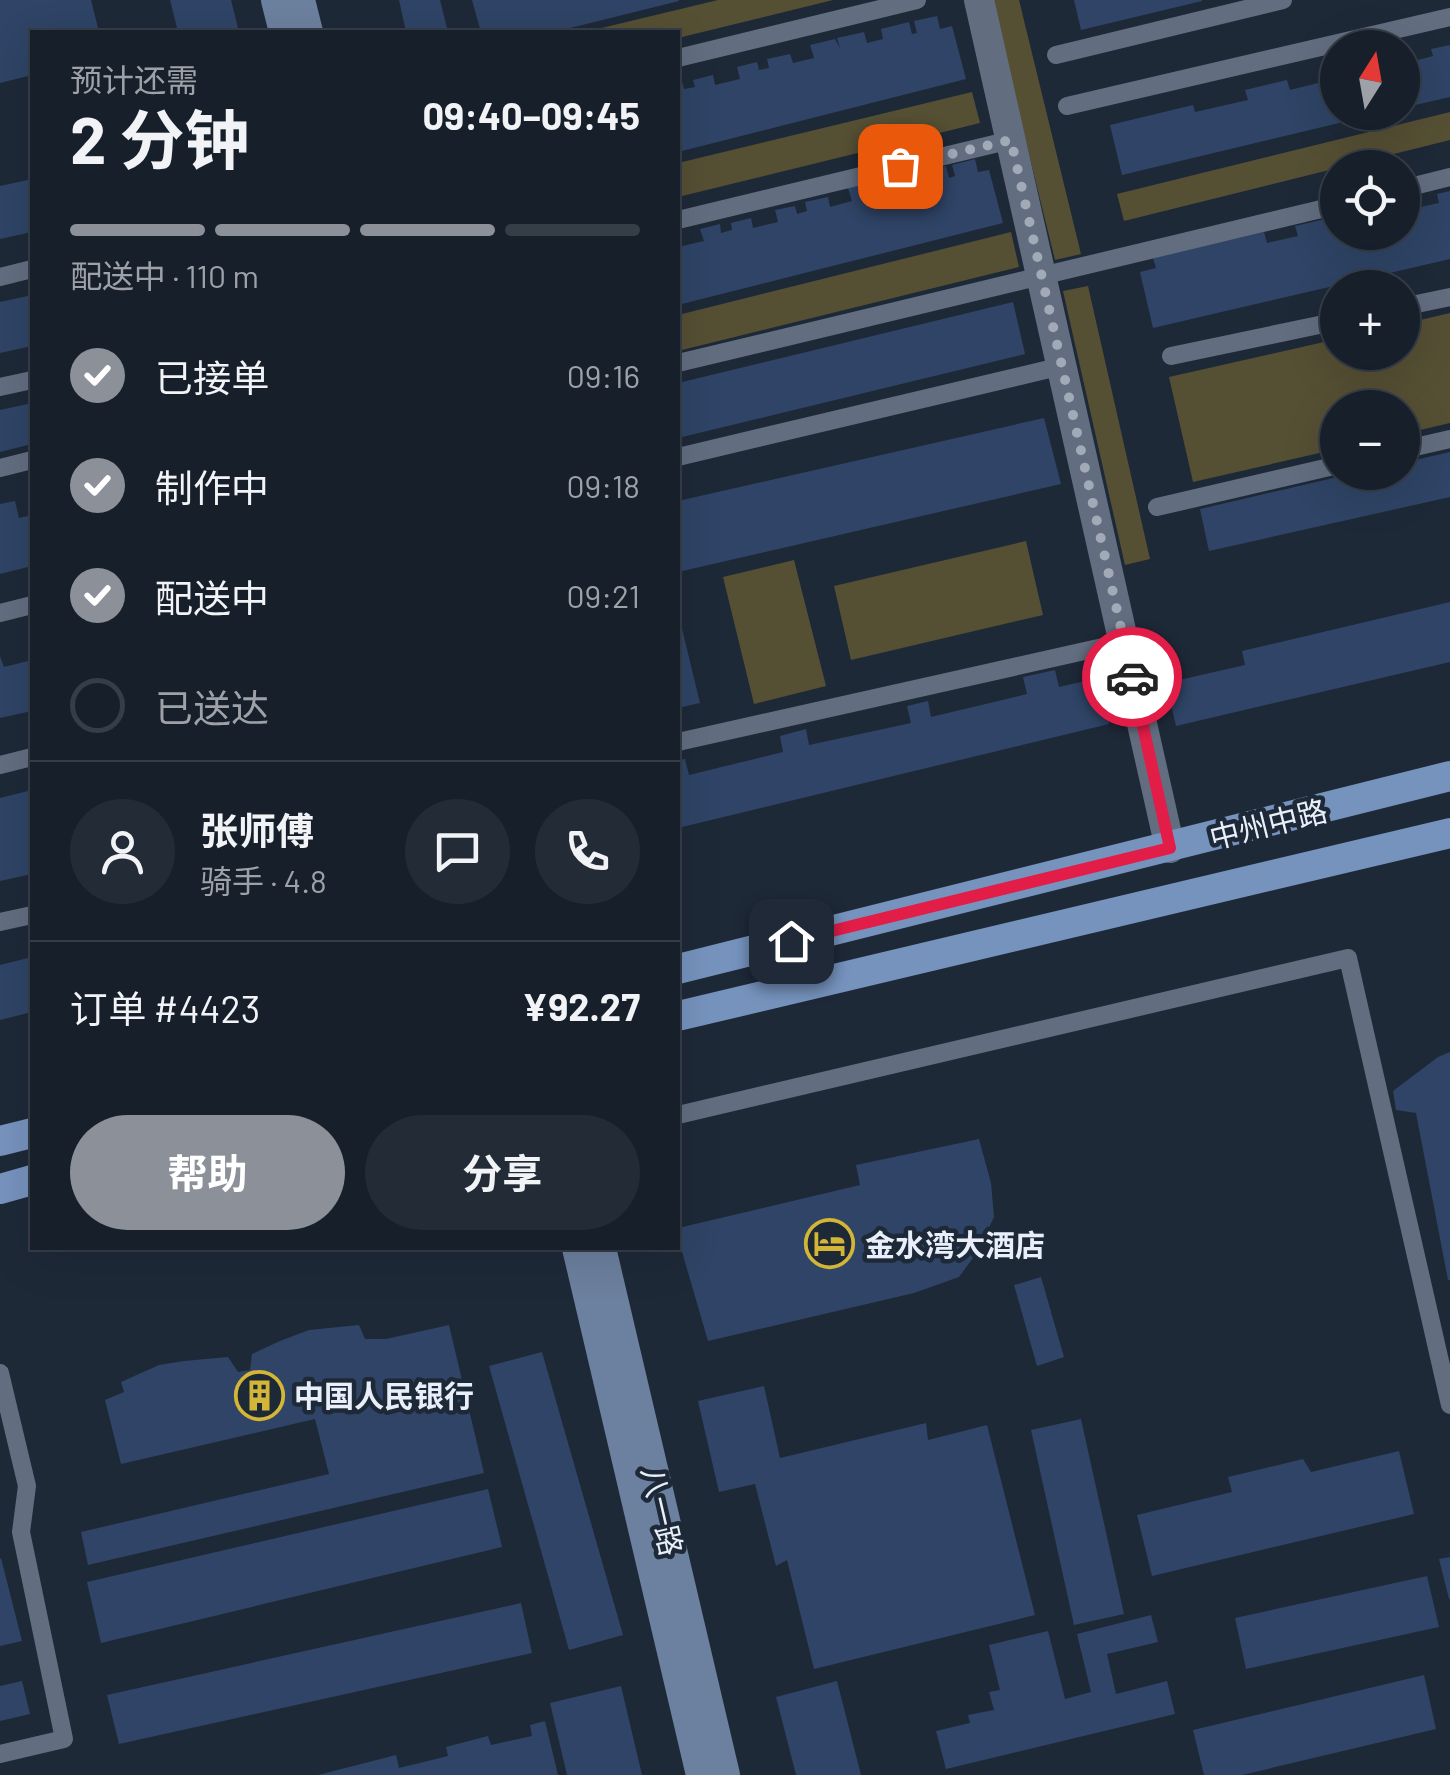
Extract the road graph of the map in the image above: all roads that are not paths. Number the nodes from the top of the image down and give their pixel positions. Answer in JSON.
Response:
{"nodes":[{"id":1,"x":276,"y":0,"type":"edge"},
{"id":2,"x":300,"y":0,"type":"edge"},
{"id":3,"x":917,"y":0,"type":"edge"},
{"id":4,"x":979,"y":0,"type":"edge"},
{"id":5,"x":1283,"y":0,"type":"edge"},
{"id":6,"x":1450,"y":17,"type":"edge"},
{"id":7,"x":284,"y":30,"type":"edge"},
{"id":8,"x":308,"y":30,"type":"edge"},
{"id":9,"x":1056,"y":55,"type":"dead end"},
{"id":10,"x":680,"y":58,"type":"edge"},
{"id":11,"x":1067,"y":106,"type":"dead end"},
{"id":12,"x":1011,"y":140,"type":"junction"},
{"id":13,"x":1450,"y":177,"type":"edge"},
{"id":14,"x":1420,"y":184,"type":"edge"},
{"id":15,"x":1320,"y":209,"type":"edge"},
{"id":16,"x":680,"y":220,"type":"edge"},
{"id":17,"x":30,"y":270,"type":"edge"},
{"id":18,"x":0,"y":277,"type":"edge"},
{"id":19,"x":1042,"y":278,"type":"junction"},
{"id":20,"x":1450,"y":297,"type":"edge"},
{"id":21,"x":1420,"y":303,"type":"edge"},
{"id":22,"x":1320,"y":324,"type":"edge"},
{"id":23,"x":1171,"y":356,"type":"dead end"},
{"id":24,"x":680,"y":363,"type":"edge"},
{"id":25,"x":1062,"y":366,"type":"junction"},
{"id":26,"x":30,"y":380,"type":"edge"},
{"id":27,"x":0,"y":387,"type":"edge"},
{"id":28,"x":1450,"y":439,"type":"edge"},
{"id":29,"x":1420,"y":446,"type":"edge"},
{"id":30,"x":680,"y":457,"type":"edge"},
{"id":31,"x":30,"y":460,"type":"edge"},
{"id":32,"x":0,"y":468,"type":"edge"},
{"id":33,"x":1320,"y":469,"type":"edge"},
{"id":34,"x":1157,"y":507,"type":"dead end"},
{"id":35,"x":30,"y":606,"type":"edge"},
{"id":36,"x":0,"y":613,"type":"edge"},
{"id":37,"x":1125,"y":642,"type":"junction"},
{"id":38,"x":680,"y":742,"type":"edge"},
{"id":39,"x":30,"y":758,"type":"edge"},
{"id":40,"x":0,"y":765,"type":"edge"},
{"id":41,"x":1450,"y":776,"type":"edge"},
{"id":42,"x":1450,"y":833,"type":"edge"},
{"id":43,"x":1170,"y":848,"type":"junction"},
{"id":44,"x":30,"y":915,"type":"edge"},
{"id":45,"x":0,"y":922,"type":"edge"},
{"id":46,"x":680,"y":969,"type":"edge"},
{"id":47,"x":680,"y":1016,"type":"edge"},
{"id":48,"x":680,"y":1115,"type":"edge"},
{"id":49,"x":30,"y":1134,"type":"edge"},
{"id":50,"x":0,"y":1141,"type":"edge"},
{"id":51,"x":30,"y":1180,"type":"edge"},
{"id":52,"x":0,"y":1188,"type":"edge"},
{"id":53,"x":576,"y":1250,"type":"edge"},
{"id":54,"x":601,"y":1250,"type":"edge"},
{"id":55,"x":0,"y":1372,"type":"edge"},
{"id":56,"x":1450,"y":1405,"type":"edge"},
{"id":57,"x":0,"y":1754,"type":"edge"},
{"id":58,"x":702,"y":1775,"type":"edge"},
{"id":59,"x":726,"y":1775,"type":"edge"}],
"edges":[{"from":1,"to":7,"type":"street"},
{"from":2,"to":8,"type":"street"},
{"from":3,"to":10,"type":"lane"},
{"from":4,"to":12,"type":"street"},
{"from":5,"to":9,"type":"lane"},
{"from":6,"to":11,"type":"lane"},
{"from":12,"to":16,"type":"lane"},
{"from":12,"to":19,"type":"street"},
{"from":13,"to":14,"type":"lane"},
{"from":15,"to":19,"type":"lane"},
{"from":17,"to":18,"type":"lane"},
{"from":19,"to":24,"type":"lane"},
{"from":19,"to":25,"type":"street"},
{"from":20,"to":21,"type":"lane"},
{"from":22,"to":23,"type":"lane"},
{"from":25,"to":30,"type":"lane"},
{"from":25,"to":37,"type":"street"},
{"from":26,"to":27,"type":"lane"},
{"from":28,"to":29,"type":"lane"},
{"from":31,"to":32,"type":"lane"},
{"from":33,"to":34,"type":"lane"},
{"from":35,"to":36,"type":"lane"},
{"from":37,"to":38,"type":"lane"},
{"from":37,"to":43,"type":"street"},
{"from":39,"to":40,"type":"lane"},
{"from":41,"to":43,"type":"main road","name":"中州中路"},
{"from":42,"to":47,"type":"main road","name":"中州中路"},
{"from":43,"to":46,"type":"main road","name":"中州中路"},
{"from":44,"to":45,"type":"lane"},
{"from":48,"to":56,"type":"lane"},
{"from":49,"to":50,"type":"main road"},
{"from":51,"to":52,"type":"main road"},
{"from":53,"to":58,"type":"street","name":"八一路"},
{"from":54,"to":59,"type":"street","name":"八一路"},
{"from":55,"to":57,"type":"lane"}]}
